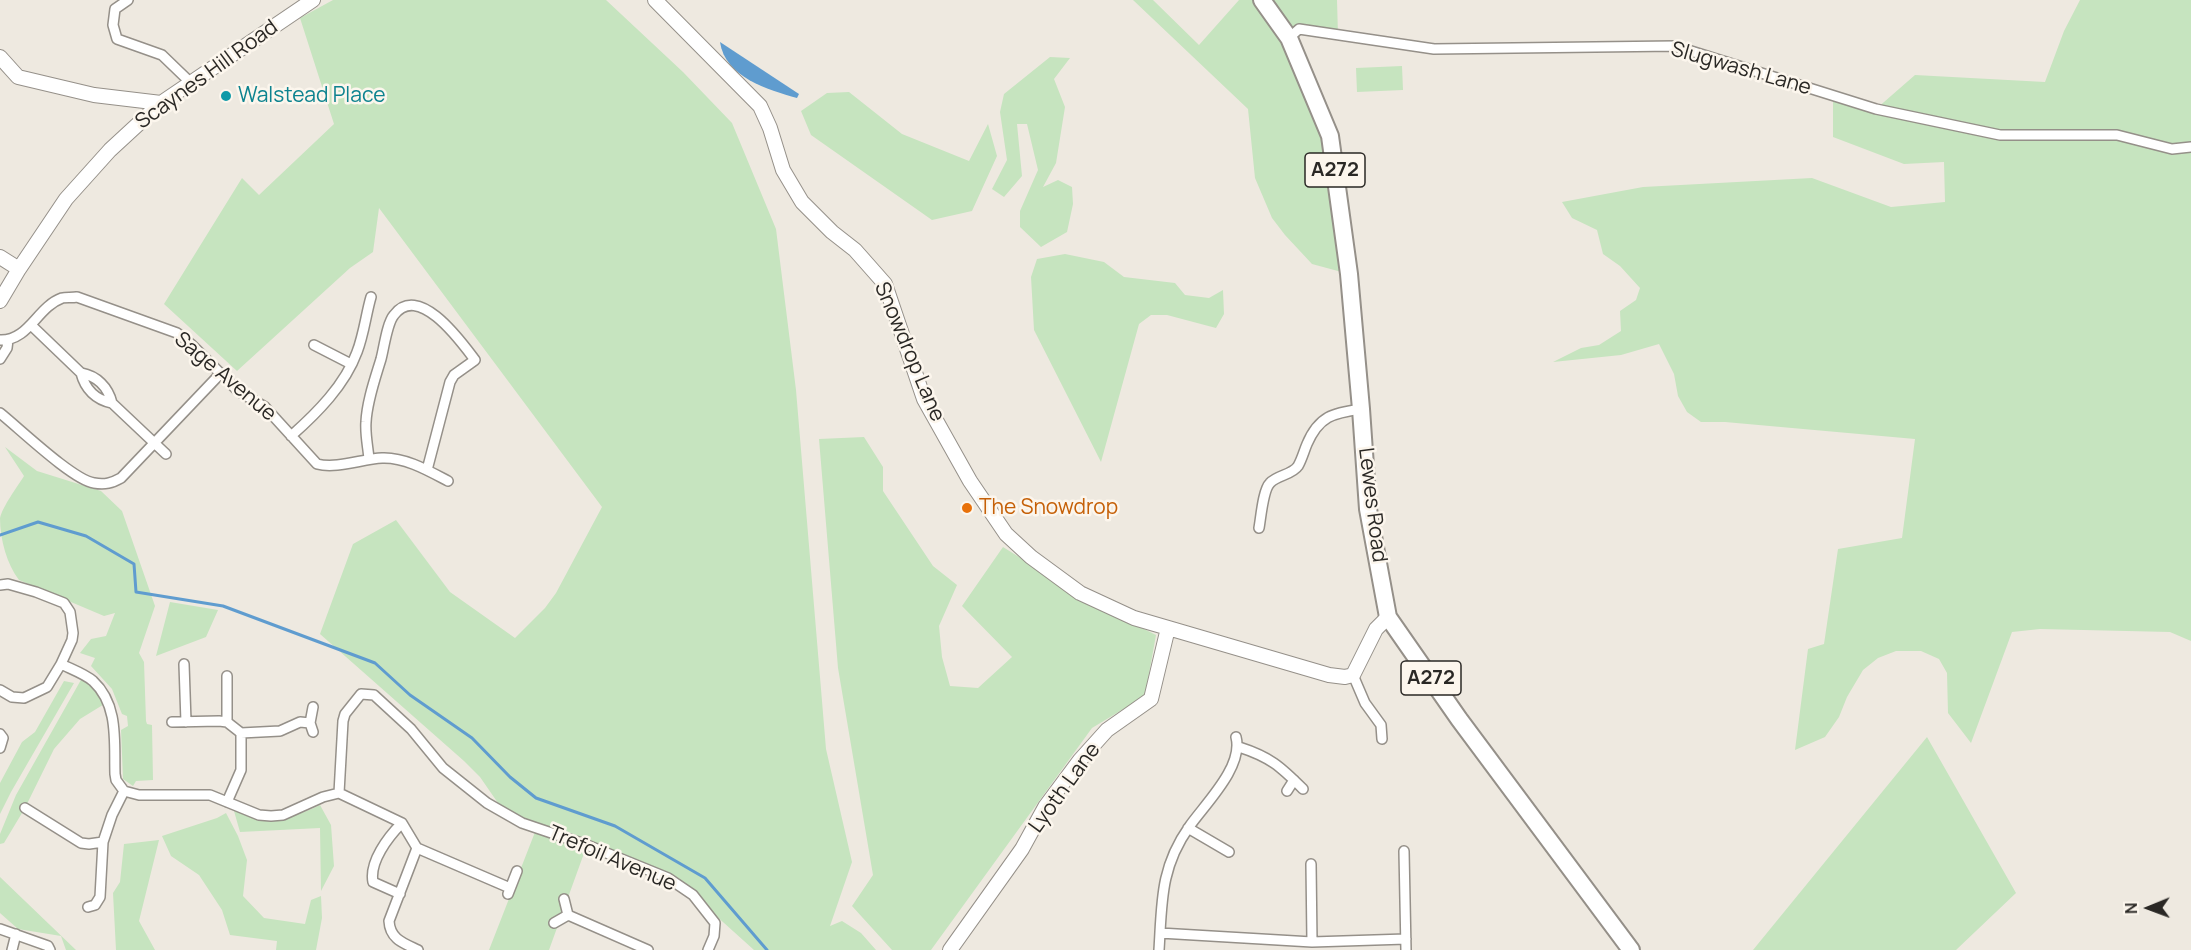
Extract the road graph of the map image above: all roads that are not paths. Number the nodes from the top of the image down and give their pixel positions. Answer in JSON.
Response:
{"nodes":[{"id":1,"x":128,"y":0,"type":"edge"},
{"id":2,"x":313,"y":0,"type":"edge"},
{"id":3,"x":655,"y":0,"type":"edge"},
{"id":4,"x":1262,"y":0,"type":"edge"},
{"id":5,"x":1289,"y":38,"type":"junction"},
{"id":6,"x":0,"y":57,"type":"edge"},
{"id":7,"x":190,"y":83,"type":"junction"},
{"id":8,"x":161,"y":103,"type":"junction"},
{"id":9,"x":2191,"y":147,"type":"edge"},
{"id":10,"x":0,"y":258,"type":"edge"},
{"id":11,"x":19,"y":269,"type":"junction"},
{"id":12,"x":370,"y":297,"type":"dead end"},
{"id":13,"x":0,"y":301,"type":"edge"},
{"id":14,"x":31,"y":325,"type":"junction"},
{"id":15,"x":4,"y":340,"type":"edge"},
{"id":16,"x":315,"y":345,"type":"dead end"},
{"id":17,"x":0,"y":359,"type":"edge"},
{"id":18,"x":351,"y":364,"type":"junction"},
{"id":19,"x":221,"y":373,"type":"junction"},
{"id":20,"x":1362,"y":409,"type":"junction"},
{"id":21,"x":0,"y":413,"type":"edge"},
{"id":22,"x":291,"y":436,"type":"junction"},
{"id":23,"x":154,"y":443,"type":"junction"},
{"id":24,"x":166,"y":454,"type":"dead end"},
{"id":25,"x":369,"y":459,"type":"junction"},
{"id":26,"x":427,"y":470,"type":"junction"},
{"id":27,"x":448,"y":481,"type":"dead end"},
{"id":28,"x":1259,"y":528,"type":"dead end"},
{"id":29,"x":0,"y":585,"type":"edge"},
{"id":30,"x":1388,"y":617,"type":"junction"},
{"id":31,"x":1168,"y":628,"type":"junction"},
{"id":32,"x":61,"y":664,"type":"junction"},
{"id":33,"x":184,"y":664,"type":"dead end"},
{"id":34,"x":1353,"y":675,"type":"junction"},
{"id":35,"x":227,"y":676,"type":"dead end"},
{"id":36,"x":0,"y":690,"type":"edge"},
{"id":37,"x":313,"y":707,"type":"dead end"},
{"id":38,"x":172,"y":722,"type":"dead end"},
{"id":39,"x":186,"y":722,"type":"junction"},
{"id":40,"x":227,"y":722,"type":"junction"},
{"id":41,"x":241,"y":733,"type":"junction"},
{"id":42,"x":0,"y":734,"type":"edge"},
{"id":43,"x":1382,"y":739,"type":"dead end"},
{"id":44,"x":0,"y":748,"type":"edge"},
{"id":45,"x":1294,"y":780,"type":"junction"},
{"id":46,"x":1303,"y":789,"type":"dead end"},
{"id":47,"x":124,"y":791,"type":"junction"},
{"id":48,"x":1287,"y":791,"type":"dead end"},
{"id":49,"x":339,"y":793,"type":"junction"},
{"id":50,"x":227,"y":802,"type":"junction"},
{"id":51,"x":25,"y":808,"type":"dead end"},
{"id":52,"x":402,"y":823,"type":"junction"},
{"id":53,"x":1188,"y":828,"type":"junction"},
{"id":54,"x":103,"y":843,"type":"junction"},
{"id":55,"x":417,"y":848,"type":"junction"},
{"id":56,"x":1404,"y":851,"type":"dead end"},
{"id":57,"x":1223,"y":852,"type":"dead end"},
{"id":58,"x":1311,"y":864,"type":"dead end"},
{"id":59,"x":517,"y":871,"type":"dead end"},
{"id":60,"x":400,"y":894,"type":"junction"},
{"id":61,"x":564,"y":898,"type":"dead end"},
{"id":62,"x":88,"y":907,"type":"dead end"},
{"id":63,"x":568,"y":915,"type":"junction"},
{"id":64,"x":554,"y":923,"type":"dead end"},
{"id":65,"x":0,"y":928,"type":"edge"},
{"id":66,"x":1160,"y":933,"type":"junction"},
{"id":67,"x":16,"y":934,"type":"junction"},
{"id":68,"x":1406,"y":939,"type":"junction"},
{"id":69,"x":1312,"y":942,"type":"junction"},
{"id":70,"x":12,"y":950,"type":"edge"},
{"id":71,"x":50,"y":950,"type":"edge"},
{"id":72,"x":418,"y":950,"type":"edge"},
{"id":73,"x":648,"y":950,"type":"edge"},
{"id":74,"x":708,"y":950,"type":"edge"},
{"id":75,"x":950,"y":950,"type":"edge"},
{"id":76,"x":1159,"y":950,"type":"edge"},
{"id":77,"x":1406,"y":950,"type":"edge"},
{"id":78,"x":1631,"y":950,"type":"edge"}],
"edges":[{"from":1,"to":7,"type":"street"},
{"from":2,"to":7,"type":"street","name":"Scaynes Hill Road"},
{"from":3,"to":31,"type":"street","name":"Snowdrop Lane"},
{"from":4,"to":5,"type":"highway","name":"Lewes Road","number":"A272"},
{"from":5,"to":9,"type":"street","name":"Slugwash Lane"},
{"from":5,"to":20,"type":"highway","name":"Lewes Road","number":"A272"},
{"from":6,"to":8,"type":"street"},
{"from":7,"to":8,"type":"street","name":"Scaynes Hill Road"},
{"from":8,"to":11,"type":"street","name":"Scaynes Hill Road"},
{"from":10,"to":11,"type":"street"},
{"from":11,"to":13,"type":"street","name":"Scaynes Hill Road"},
{"from":12,"to":18,"type":"street"},
{"from":14,"to":15,"type":"street","name":"Sage Avenue"},
{"from":14,"to":19,"type":"street","name":"Sage Avenue"},
{"from":14,"to":23,"type":"street"},
{"from":15,"to":17,"type":"street"},
{"from":16,"to":18,"type":"street"},
{"from":18,"to":22,"type":"street"},
{"from":19,"to":22,"type":"street","name":"Sage Avenue"},
{"from":19,"to":23,"type":"street"},
{"from":20,"to":28,"type":"street"},
{"from":20,"to":30,"type":"highway","name":"Lewes Road","number":"A272"},
{"from":21,"to":23,"type":"street"},
{"from":22,"to":25,"type":"street","name":"Sage Avenue"},
{"from":23,"to":24,"type":"street"},
{"from":25,"to":26,"type":"street","name":"Sage Avenue"},
{"from":25,"to":26,"type":"street"},
{"from":26,"to":27,"type":"street","name":"Sage Avenue"},
{"from":29,"to":32,"type":"street"},
{"from":30,"to":34,"type":"street"},
{"from":30,"to":78,"type":"highway","name":"Lewes Road","number":"A272"},
{"from":31,"to":34,"type":"street","name":"Snowdrop Lane"},
{"from":31,"to":75,"type":"street","name":"Lyoth Lane"},
{"from":32,"to":36,"type":"street"},
{"from":32,"to":47,"type":"street"},
{"from":33,"to":39,"type":"street"},
{"from":34,"to":43,"type":"street"},
{"from":35,"to":40,"type":"street"},
{"from":37,"to":41,"type":"street"},
{"from":38,"to":39,"type":"street"},
{"from":39,"to":40,"type":"street"},
{"from":40,"to":41,"type":"street"},
{"from":41,"to":50,"type":"street"},
{"from":42,"to":44,"type":"street"},
{"from":45,"to":46,"type":"street"},
{"from":45,"to":48,"type":"street"},
{"from":45,"to":53,"type":"street"},
{"from":47,"to":50,"type":"street"},
{"from":47,"to":54,"type":"street"},
{"from":49,"to":50,"type":"street"},
{"from":49,"to":52,"type":"street"},
{"from":49,"to":74,"type":"street","name":"Trefoil Avenue"},
{"from":51,"to":54,"type":"street"},
{"from":52,"to":55,"type":"street"},
{"from":52,"to":60,"type":"street"},
{"from":53,"to":57,"type":"street"},
{"from":53,"to":66,"type":"street"},
{"from":54,"to":62,"type":"street"},
{"from":55,"to":59,"type":"street"},
{"from":55,"to":60,"type":"street"},
{"from":56,"to":68,"type":"street"},
{"from":58,"to":69,"type":"street"},
{"from":60,"to":72,"type":"street"},
{"from":61,"to":63,"type":"street"},
{"from":63,"to":64,"type":"street"},
{"from":63,"to":73,"type":"street"},
{"from":65,"to":67,"type":"street"},
{"from":66,"to":69,"type":"street"},
{"from":66,"to":76,"type":"street"},
{"from":67,"to":70,"type":"street"},
{"from":67,"to":71,"type":"street"},
{"from":68,"to":69,"type":"street"},
{"from":68,"to":77,"type":"street"}]}
